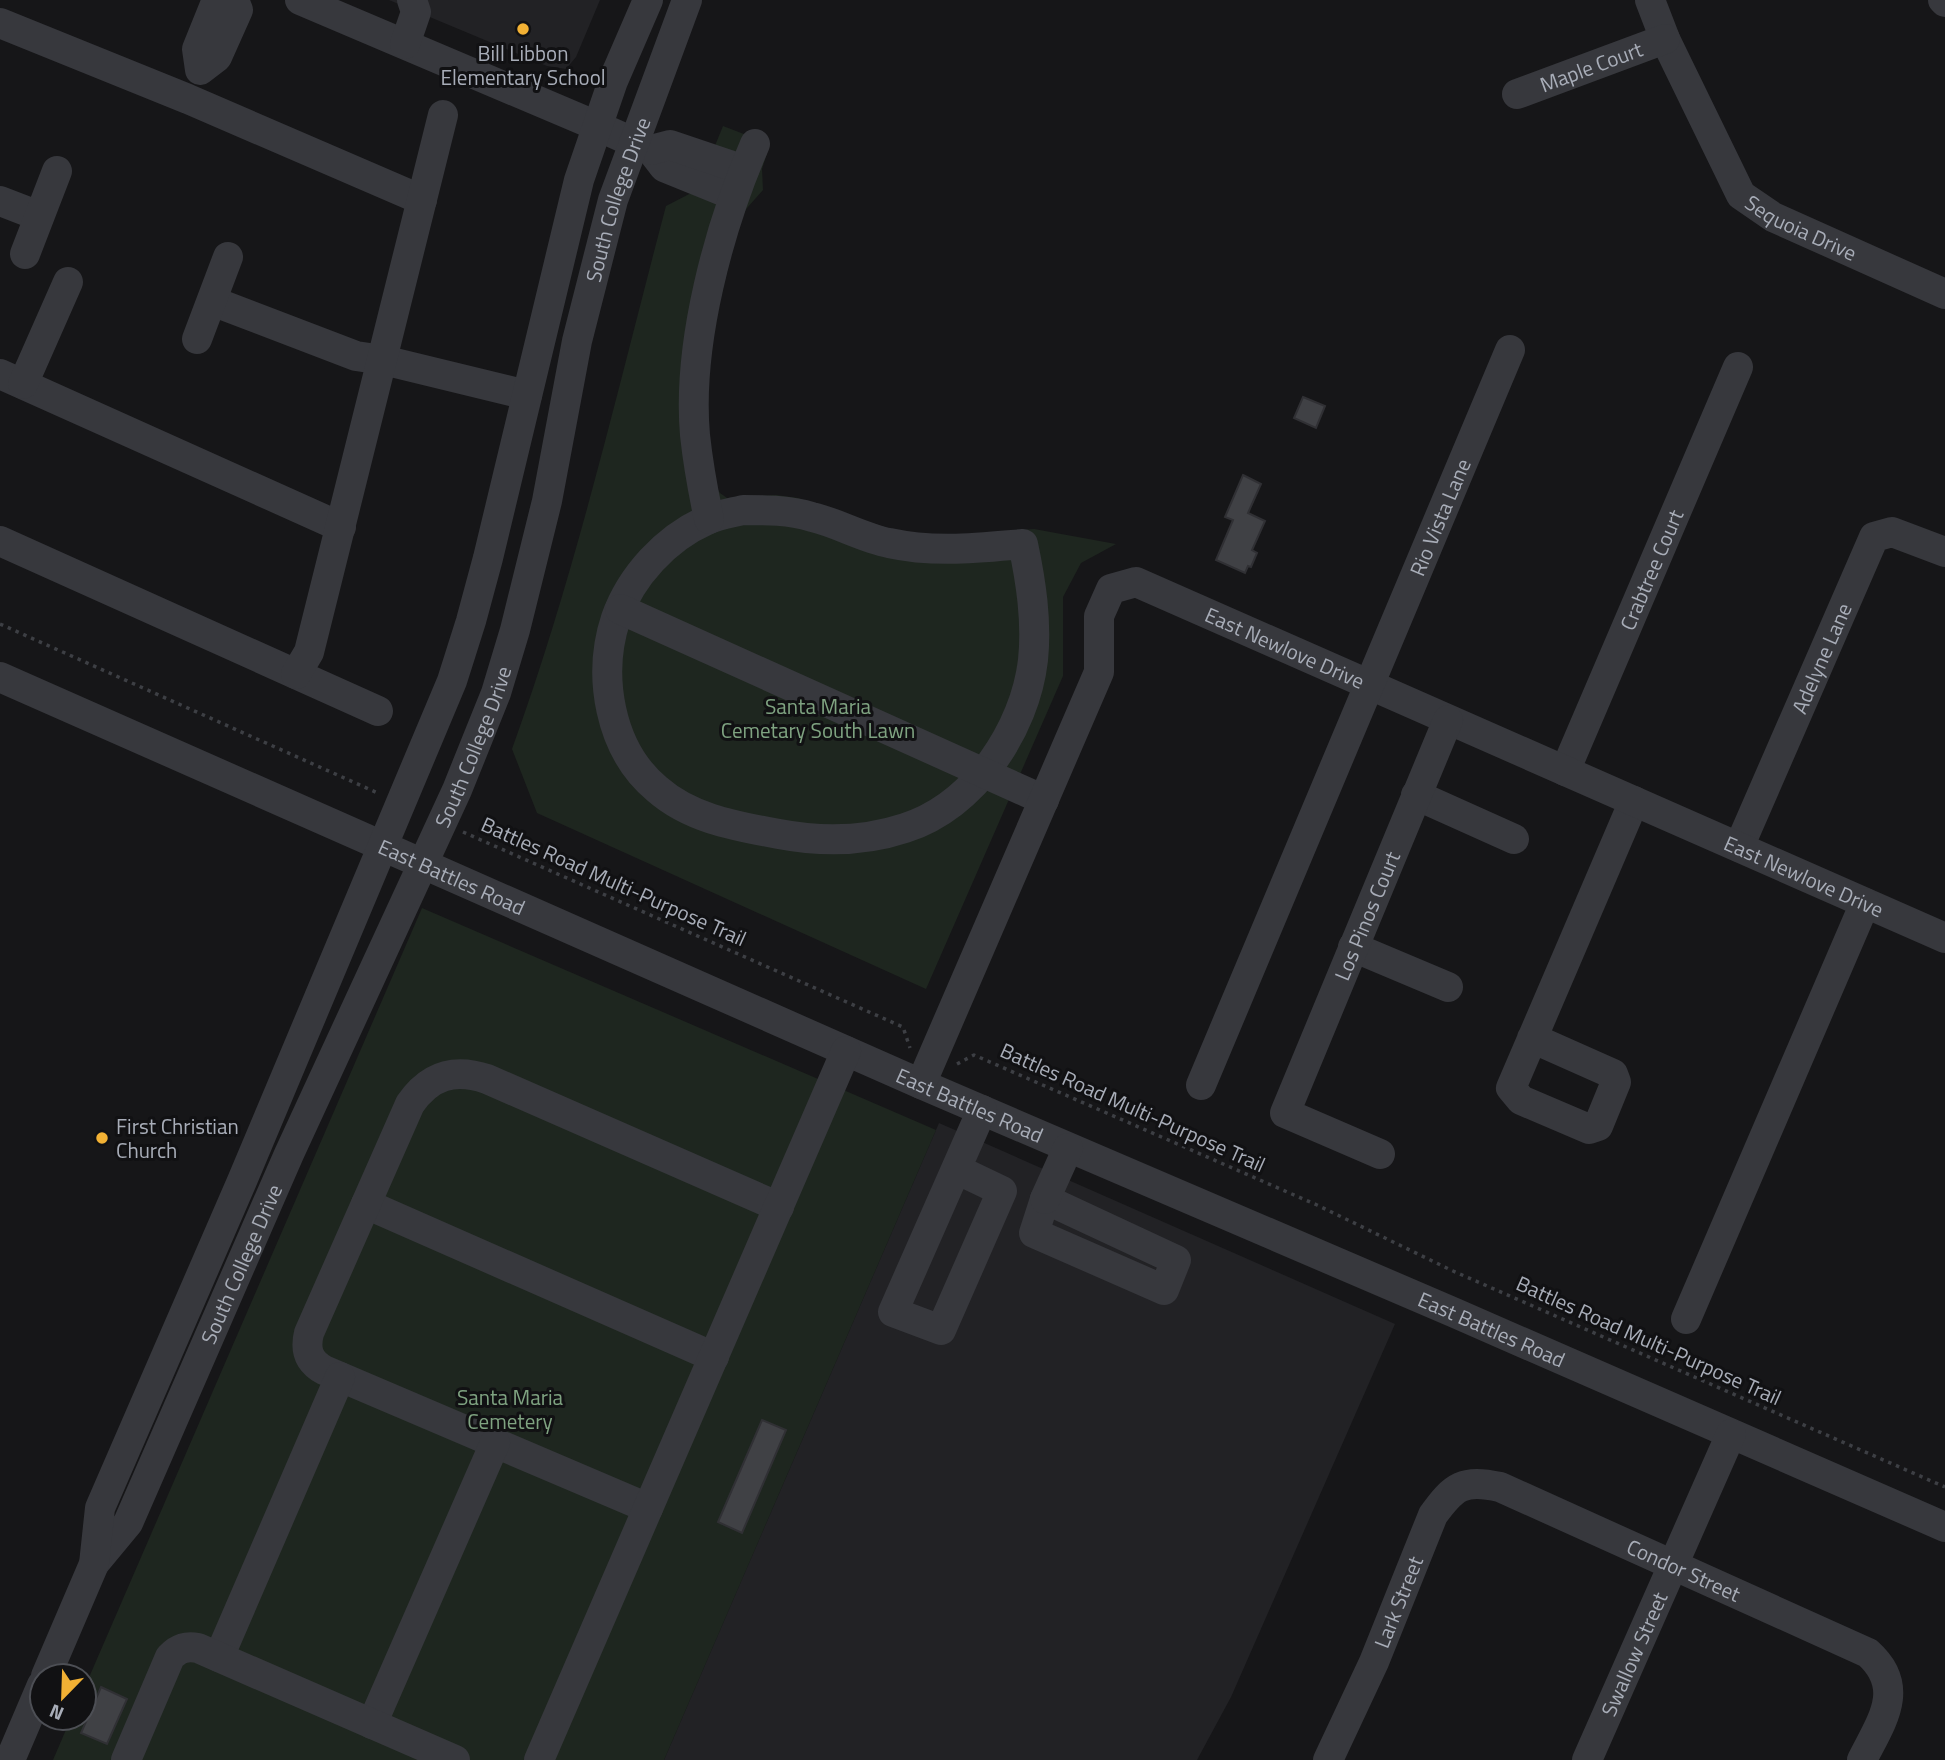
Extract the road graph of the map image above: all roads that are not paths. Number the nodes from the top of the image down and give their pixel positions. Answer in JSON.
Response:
{"nodes":[{"id":1,"x":221,"y":0,"type":"edge"},
{"id":2,"x":234,"y":0,"type":"edge"},
{"id":3,"x":300,"y":0,"type":"edge"},
{"id":4,"x":412,"y":0,"type":"edge"},
{"id":5,"x":648,"y":0,"type":"edge"},
{"id":6,"x":687,"y":0,"type":"edge"},
{"id":7,"x":1650,"y":0,"type":"edge"},
{"id":8,"x":0,"y":23,"type":"edge"},
{"id":9,"x":1665,"y":39,"type":"junction"},
{"id":10,"x":405,"y":44,"type":"junction"},
{"id":11,"x":200,"y":70,"type":"junction"},
{"id":12,"x":1517,"y":94,"type":"dead end"},
{"id":13,"x":188,"y":99,"type":"junction"},
{"id":14,"x":443,"y":115,"type":"dead end"},
{"id":15,"x":597,"y":126,"type":"junction"},
{"id":16,"x":642,"y":146,"type":"junction"},
{"id":17,"x":57,"y":171,"type":"dead end"},
{"id":18,"x":422,"y":200,"type":"junction"},
{"id":19,"x":0,"y":201,"type":"edge"},
{"id":20,"x":39,"y":216,"type":"junction"},
{"id":21,"x":24,"y":254,"type":"dead end"},
{"id":22,"x":228,"y":257,"type":"dead end"},
{"id":23,"x":68,"y":282,"type":"dead end"},
{"id":24,"x":1945,"y":294,"type":"edge"},
{"id":25,"x":212,"y":301,"type":"junction"},
{"id":26,"x":197,"y":339,"type":"dead end"},
{"id":27,"x":1510,"y":350,"type":"dead end"},
{"id":28,"x":383,"y":360,"type":"junction"},
{"id":29,"x":1738,"y":368,"type":"dead end"},
{"id":30,"x":11,"y":379,"type":"edge"},
{"id":31,"x":527,"y":395,"type":"junction"},
{"id":32,"x":709,"y":519,"type":"junction"},
{"id":33,"x":341,"y":527,"type":"junction"},
{"id":34,"x":0,"y":541,"type":"edge"},
{"id":35,"x":1945,"y":552,"type":"edge"},
{"id":36,"x":620,"y":609,"type":"junction"},
{"id":37,"x":296,"y":674,"type":"junction"},
{"id":38,"x":0,"y":677,"type":"edge"},
{"id":39,"x":1368,"y":683,"type":"junction"},
{"id":40,"x":378,"y":711,"type":"dead end"},
{"id":41,"x":1448,"y":720,"type":"junction"},
{"id":42,"x":1565,"y":771,"type":"junction"},
{"id":43,"x":984,"y":773,"type":"junction"},
{"id":44,"x":1416,"y":795,"type":"junction"},
{"id":45,"x":1044,"y":800,"type":"junction"},
{"id":46,"x":1634,"y":801,"type":"junction"},
{"id":47,"x":1514,"y":839,"type":"dead end"},
{"id":48,"x":381,"y":845,"type":"junction"},
{"id":49,"x":1739,"y":847,"type":"junction"},
{"id":50,"x":422,"y":863,"type":"junction"},
{"id":51,"x":1865,"y":903,"type":"junction"},
{"id":52,"x":1945,"y":938,"type":"edge"},
{"id":53,"x":1353,"y":947,"type":"junction"},
{"id":54,"x":1447,"y":987,"type":"dead end"},
{"id":55,"x":1532,"y":1038,"type":"dead end"},
{"id":56,"x":846,"y":1051,"type":"junction"},
{"id":57,"x":921,"y":1084,"type":"junction"},
{"id":58,"x":1201,"y":1085,"type":"dead end"},
{"id":59,"x":982,"y":1110,"type":"junction"},
{"id":60,"x":1069,"y":1148,"type":"junction"},
{"id":61,"x":1380,"y":1154,"type":"dead end"},
{"id":62,"x":956,"y":1169,"type":"junction"},
{"id":63,"x":1045,"y":1199,"type":"dead end"},
{"id":64,"x":366,"y":1204,"type":"junction"},
{"id":65,"x":779,"y":1208,"type":"junction"},
{"id":66,"x":1686,"y":1318,"type":"dead end"},
{"id":67,"x":714,"y":1357,"type":"junction"},
{"id":68,"x":340,"y":1377,"type":"junction"},
{"id":69,"x":1731,"y":1434,"type":"junction"},
{"id":70,"x":495,"y":1443,"type":"junction"},
{"id":71,"x":1500,"y":1488,"type":"joint"},
{"id":72,"x":648,"y":1508,"type":"junction"},
{"id":73,"x":1945,"y":1527,"type":"edge"},
{"id":74,"x":94,"y":1564,"type":"junction"},
{"id":75,"x":1674,"y":1565,"type":"junction"},
{"id":76,"x":219,"y":1657,"type":"junction"},
{"id":77,"x":52,"y":1662,"type":"edge"},
{"id":78,"x":28,"y":1718,"type":"edge"},
{"id":79,"x":372,"y":1724,"type":"junction"},
{"id":80,"x":10,"y":1760,"type":"edge"},
{"id":81,"x":126,"y":1760,"type":"edge"},
{"id":82,"x":455,"y":1760,"type":"edge"},
{"id":83,"x":539,"y":1760,"type":"edge"},
{"id":84,"x":1328,"y":1760,"type":"edge"},
{"id":85,"x":1587,"y":1760,"type":"edge"},
{"id":86,"x":1862,"y":1760,"type":"edge"}],
"edges":[{"from":1,"to":11,"type":"street"},
{"from":2,"to":11,"type":"street"},
{"from":3,"to":10,"type":"street"},
{"from":4,"to":10,"type":"street"},
{"from":5,"to":15,"type":"street","name":"South College Drive"},
{"from":6,"to":16,"type":"street","name":"South College Drive"},
{"from":7,"to":9,"type":"street","name":"Sequoia Drive"},
{"from":8,"to":13,"type":"street"},
{"from":9,"to":12,"type":"street","name":"Maple Court"},
{"from":9,"to":24,"type":"street","name":"Sequoia Drive"},
{"from":10,"to":15,"type":"street"},
{"from":11,"to":13,"type":"street"},
{"from":13,"to":18,"type":"street"},
{"from":14,"to":18,"type":"street"},
{"from":15,"to":16,"type":"street"},
{"from":15,"to":31,"type":"street","name":"South College Drive"},
{"from":16,"to":32,"type":"street"},
{"from":16,"to":50,"type":"street","name":"South College Drive"},
{"from":17,"to":20,"type":"street"},
{"from":18,"to":28,"type":"street"},
{"from":19,"to":20,"type":"street"},
{"from":20,"to":21,"type":"street"},
{"from":22,"to":25,"type":"street"},
{"from":23,"to":30,"type":"street"},
{"from":25,"to":26,"type":"street"},
{"from":25,"to":28,"type":"street"},
{"from":27,"to":39,"type":"street","name":"Rio Vista Lane"},
{"from":28,"to":31,"type":"street"},
{"from":28,"to":33,"type":"street"},
{"from":29,"to":42,"type":"street","name":"Crabtree Court"},
{"from":30,"to":33,"type":"street"},
{"from":31,"to":48,"type":"street","name":"South College Drive"},
{"from":32,"to":36,"type":"street"},
{"from":32,"to":43,"type":"street"},
{"from":33,"to":37,"type":"street"},
{"from":34,"to":37,"type":"street"},
{"from":35,"to":49,"type":"street","name":"Adelyne Lane"},
{"from":36,"to":43,"type":"street"},
{"from":36,"to":43,"type":"street"},
{"from":37,"to":40,"type":"street"},
{"from":38,"to":48,"type":"street","name":"East Battles Road"},
{"from":39,"to":41,"type":"street","name":"East Newlove Drive"},
{"from":39,"to":45,"type":"street","name":"East Newlove Drive"},
{"from":39,"to":58,"type":"street","name":"Rio Vista Lane"},
{"from":41,"to":42,"type":"street","name":"East Newlove Drive"},
{"from":41,"to":44,"type":"street","name":"Los Pinos Court"},
{"from":42,"to":46,"type":"street","name":"East Newlove Drive"},
{"from":43,"to":45,"type":"street"},
{"from":44,"to":47,"type":"street"},
{"from":44,"to":53,"type":"street","name":"Los Pinos Court"},
{"from":45,"to":57,"type":"street","name":"East Newlove Drive"},
{"from":46,"to":49,"type":"street","name":"East Newlove Drive"},
{"from":46,"to":55,"type":"street"},
{"from":48,"to":50,"type":"street","name":"East Battles Road"},
{"from":48,"to":74,"type":"street","name":"South College Drive"},
{"from":49,"to":51,"type":"street","name":"East Newlove Drive"},
{"from":50,"to":56,"type":"street","name":"East Battles Road"},
{"from":50,"to":74,"type":"street","name":"South College Drive"},
{"from":51,"to":52,"type":"street","name":"East Newlove Drive"},
{"from":51,"to":66,"type":"street"},
{"from":53,"to":54,"type":"street"},
{"from":53,"to":61,"type":"street","name":"Los Pinos Court"},
{"from":56,"to":57,"type":"street","name":"East Battles Road"},
{"from":56,"to":65,"type":"street"},
{"from":57,"to":59,"type":"street","name":"East Battles Road"},
{"from":59,"to":60,"type":"street","name":"East Battles Road"},
{"from":59,"to":62,"type":"street"},
{"from":60,"to":63,"type":"street"},
{"from":60,"to":69,"type":"street","name":"East Battles Road"},
{"from":62,"to":62,"type":"street"},
{"from":64,"to":65,"type":"street"},
{"from":64,"to":67,"type":"street"},
{"from":64,"to":68,"type":"street"},
{"from":65,"to":67,"type":"street"},
{"from":67,"to":72,"type":"street"},
{"from":68,"to":70,"type":"street"},
{"from":68,"to":76,"type":"street"},
{"from":69,"to":73,"type":"street","name":"East Battles Road"},
{"from":69,"to":75,"type":"street","name":"Swallow Street"},
{"from":70,"to":72,"type":"street"},
{"from":70,"to":79,"type":"street"},
{"from":71,"to":75,"type":"street","name":"Condor Street"},
{"from":71,"to":84,"type":"street","name":"Lark Street"},
{"from":72,"to":83,"type":"street"},
{"from":74,"to":77,"type":"street","name":"South College Drive"},
{"from":75,"to":85,"type":"street","name":"Swallow Street"},
{"from":75,"to":86,"type":"street","name":"Condor Street"},
{"from":76,"to":79,"type":"street"},
{"from":76,"to":81,"type":"street"},
{"from":78,"to":80,"type":"street"},
{"from":79,"to":82,"type":"street"}]}
